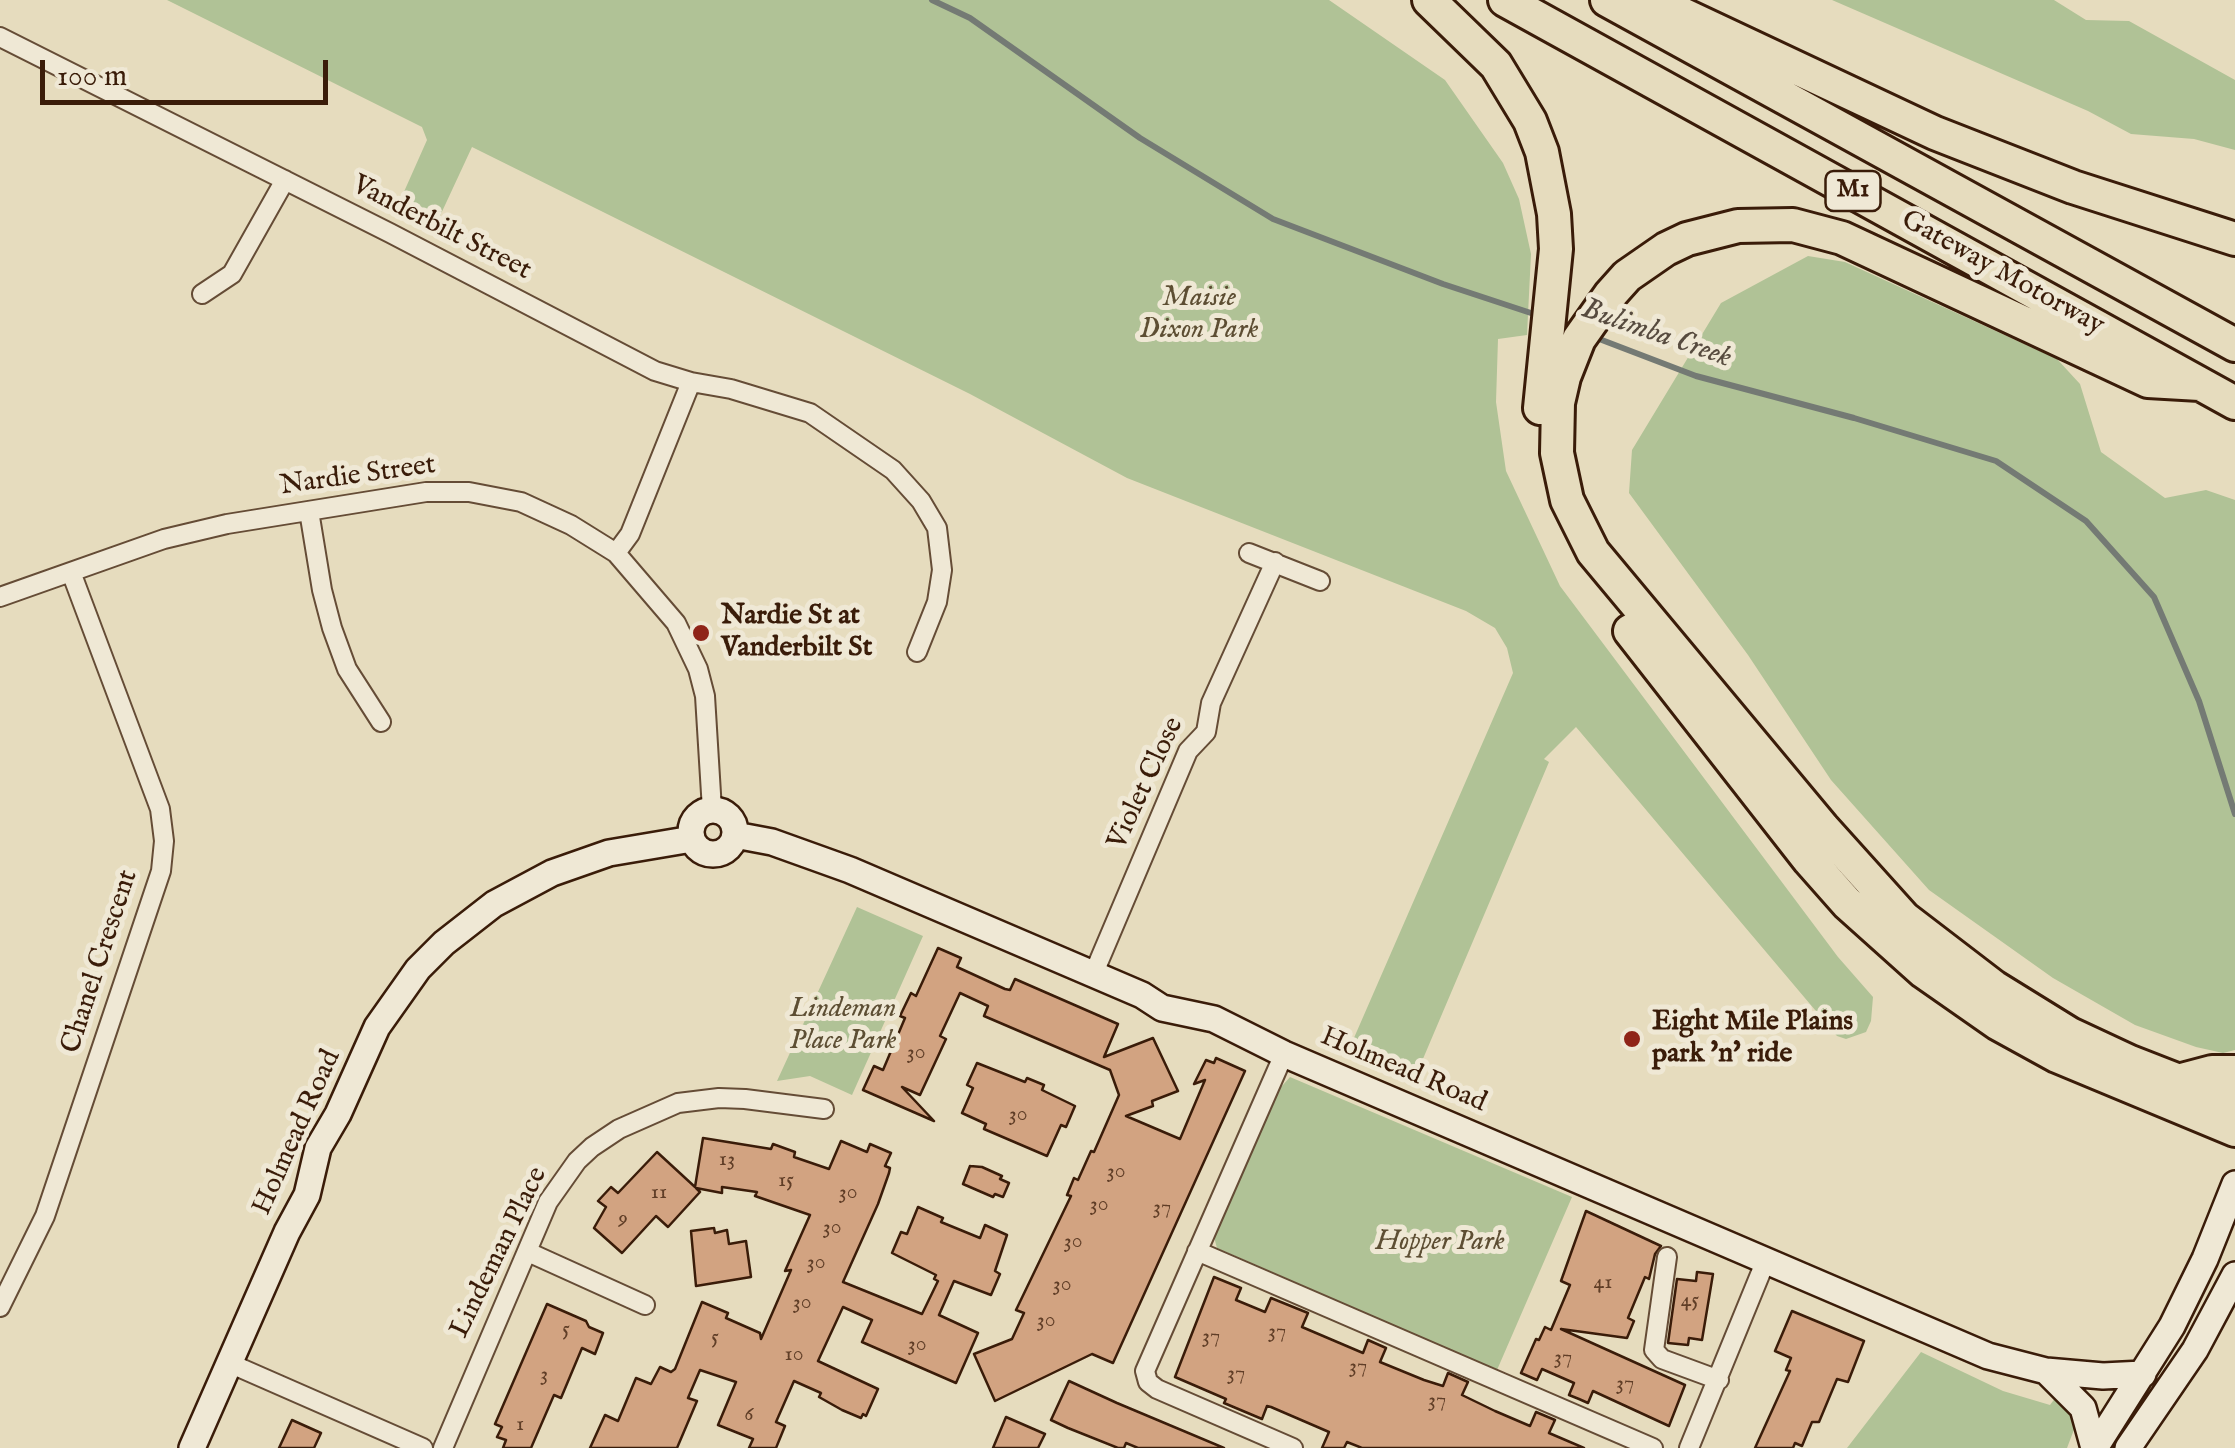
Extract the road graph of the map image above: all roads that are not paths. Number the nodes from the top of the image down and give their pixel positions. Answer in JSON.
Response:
{"nodes":[{"id":1,"x":1429,"y":0,"type":"edge"},
{"id":2,"x":1505,"y":0,"type":"edge"},
{"id":3,"x":1619,"y":6,"type":"edge"},
{"id":4,"x":0,"y":38,"type":"edge"},
{"id":5,"x":285,"y":180,"type":"junction"},
{"id":6,"x":2235,"y":239,"type":"edge"},
{"id":7,"x":202,"y":294,"type":"dead end"},
{"id":8,"x":2235,"y":345,"type":"edge"},
{"id":9,"x":1558,"y":354,"type":"junction"},
{"id":10,"x":692,"y":382,"type":"junction"},
{"id":11,"x":2200,"y":384,"type":"junction"},
{"id":12,"x":2235,"y":403,"type":"edge"},
{"id":13,"x":309,"y":510,"type":"junction"},
{"id":14,"x":616,"y":552,"type":"junction"},
{"id":15,"x":1249,"y":553,"type":"dead end"},
{"id":16,"x":1275,"y":562,"type":"junction"},
{"id":17,"x":72,"y":572,"type":"junction"},
{"id":18,"x":1320,"y":582,"type":"dead end"},
{"id":19,"x":0,"y":597,"type":"edge"},
{"id":20,"x":917,"y":652,"type":"dead end"},
{"id":21,"x":381,"y":722,"type":"dead end"},
{"id":22,"x":712,"y":810,"type":"junction"},
{"id":23,"x":734,"y":835,"type":"junction"},
{"id":24,"x":692,"y":839,"type":"junction"},
{"id":25,"x":1093,"y":974,"type":"junction"},
{"id":26,"x":1284,"y":1054,"type":"junction"},
{"id":27,"x":2235,"y":1072,"type":"edge"},
{"id":28,"x":2178,"y":1081,"type":"junction"},
{"id":29,"x":2235,"y":1103,"type":"edge"},
{"id":30,"x":824,"y":1109,"type":"dead end"},
{"id":31,"x":2235,"y":1130,"type":"edge"},
{"id":32,"x":2235,"y":1184,"type":"edge"},
{"id":33,"x":528,"y":1252,"type":"junction"},
{"id":34,"x":1196,"y":1252,"type":"junction"},
{"id":35,"x":1667,"y":1257,"type":"dead end"},
{"id":36,"x":1766,"y":1260,"type":"junction"},
{"id":37,"x":2235,"y":1274,"type":"edge"},
{"id":38,"x":645,"y":1305,"type":"dead end"},
{"id":39,"x":0,"y":1308,"type":"edge"},
{"id":40,"x":229,"y":1363,"type":"junction"},
{"id":41,"x":2046,"y":1371,"type":"junction"},
{"id":42,"x":2143,"y":1374,"type":"junction"},
{"id":43,"x":1719,"y":1380,"type":"junction"},
{"id":44,"x":192,"y":1448,"type":"edge"},
{"id":45,"x":424,"y":1448,"type":"edge"},
{"id":46,"x":443,"y":1448,"type":"edge"},
{"id":47,"x":1294,"y":1448,"type":"edge"},
{"id":48,"x":1653,"y":1448,"type":"edge"},
{"id":49,"x":1690,"y":1448,"type":"edge"},
{"id":50,"x":2095,"y":1448,"type":"edge"},
{"id":51,"x":2128,"y":1448,"type":"edge"}],
"edges":[{"from":1,"to":9,"type":"highway"},
{"from":2,"to":11,"type":"highway","name":"Gateway Motorway","number":"M1"},
{"from":3,"to":6,"type":"highway"},
{"from":3,"to":8,"type":"highway","name":"Gateway Motorway","number":"M1"},
{"from":4,"to":5,"type":"street","name":"Vanderbilt Street"},
{"from":5,"to":7,"type":"street"},
{"from":5,"to":10,"type":"street","name":"Vanderbilt Street"},
{"from":9,"to":11,"type":"highway"},
{"from":9,"to":28,"type":"highway"},
{"from":9,"to":31,"type":"highway"},
{"from":10,"to":14,"type":"street"},
{"from":10,"to":20,"type":"street","name":"Vanderbilt Street"},
{"from":11,"to":12,"type":"highway","name":"Gateway Motorway","number":"M1"},
{"from":13,"to":14,"type":"street","name":"Nardie Street"},
{"from":13,"to":17,"type":"street","name":"Nardie Street"},
{"from":13,"to":21,"type":"street"},
{"from":14,"to":22,"type":"street","name":"Nardie Street"},
{"from":15,"to":16,"type":"street"},
{"from":16,"to":18,"type":"street"},
{"from":16,"to":25,"type":"street","name":"Violet Close"},
{"from":17,"to":19,"type":"street","name":"Nardie Street"},
{"from":17,"to":39,"type":"street","name":"Chanel Crescent"},
{"from":22,"to":23,"type":"street"},
{"from":22,"to":24,"type":"street"},
{"from":23,"to":24,"type":"street","name":"Holmead Road"},
{"from":23,"to":25,"type":"street","name":"Holmead Road"},
{"from":24,"to":40,"type":"street","name":"Holmead Road"},
{"from":25,"to":26,"type":"street","name":"Holmead Road"},
{"from":26,"to":34,"type":"street"},
{"from":26,"to":36,"type":"street","name":"Holmead Road"},
{"from":27,"to":28,"type":"highway"},
{"from":28,"to":29,"type":"highway"},
{"from":30,"to":33,"type":"street","name":"Lindeman Place"},
{"from":32,"to":42,"type":"street"},
{"from":33,"to":38,"type":"street"},
{"from":33,"to":46,"type":"street","name":"Lindeman Place"},
{"from":34,"to":47,"type":"street"},
{"from":34,"to":48,"type":"street"},
{"from":35,"to":43,"type":"street"},
{"from":36,"to":41,"type":"street","name":"Holmead Road"},
{"from":36,"to":43,"type":"street"},
{"from":37,"to":51,"type":"street"},
{"from":40,"to":44,"type":"street","name":"Holmead Road"},
{"from":40,"to":45,"type":"street"},
{"from":41,"to":42,"type":"street","name":"Holmead Road"},
{"from":41,"to":50,"type":"street"},
{"from":42,"to":50,"type":"street"},
{"from":43,"to":49,"type":"street"}]}
